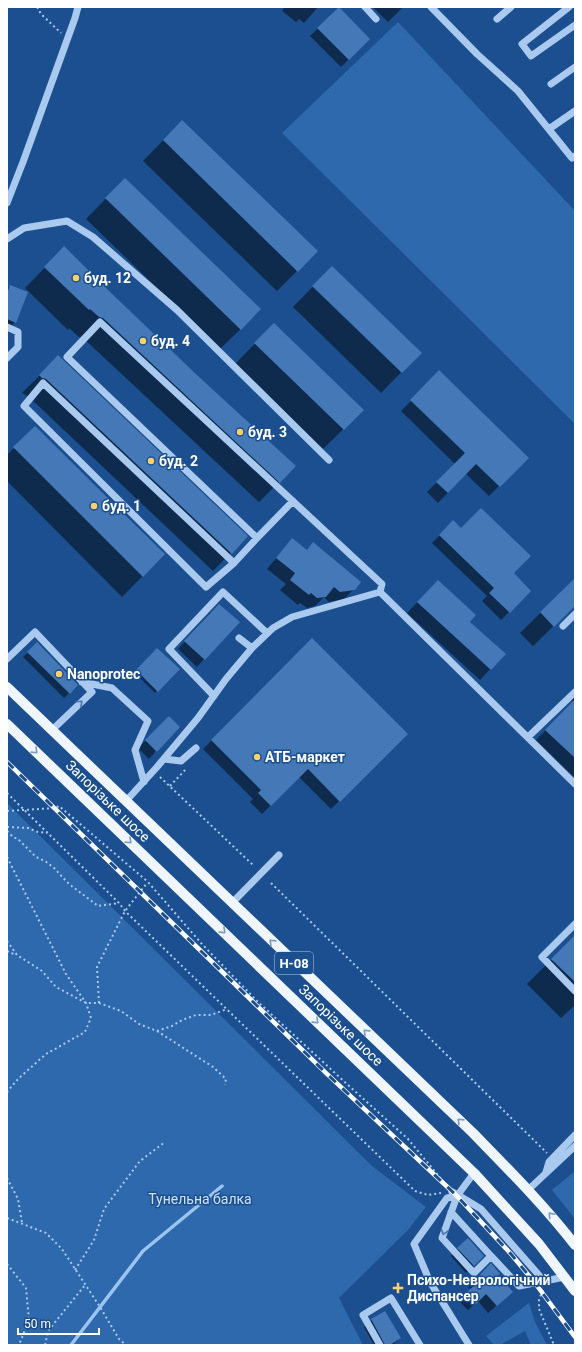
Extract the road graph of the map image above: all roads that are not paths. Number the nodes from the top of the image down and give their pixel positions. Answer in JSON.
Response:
{"nodes":[{"id":1,"x":78,"y":7,"type":"edge"},
{"id":2,"x":365,"y":7,"type":"edge"},
{"id":3,"x":431,"y":7,"type":"edge"},
{"id":4,"x":511,"y":7,"type":"edge"},
{"id":5,"x":569,"y":7,"type":"edge"},
{"id":6,"x":376,"y":19,"type":"dead end"},
{"id":7,"x":497,"y":19,"type":"dead end"},
{"id":8,"x":575,"y":25,"type":"edge"},
{"id":9,"x":575,"y":67,"type":"edge"},
{"id":10,"x":551,"y":84,"type":"dead end"},
{"id":11,"x":575,"y":111,"type":"edge"},
{"id":12,"x":549,"y":129,"type":"junction"},
{"id":13,"x":575,"y":156,"type":"edge"},
{"id":14,"x":7,"y":203,"type":"edge"},
{"id":15,"x":7,"y":239,"type":"edge"},
{"id":16,"x":7,"y":327,"type":"edge"},
{"id":17,"x":7,"y":358,"type":"edge"},
{"id":18,"x":329,"y":460,"type":"dead end"},
{"id":19,"x":293,"y":501,"type":"junction"},
{"id":20,"x":257,"y":538,"type":"junction"},
{"id":21,"x":234,"y":563,"type":"junction"},
{"id":22,"x":380,"y":592,"type":"junction"},
{"id":23,"x":575,"y":614,"type":"edge"},
{"id":24,"x":563,"y":626,"type":"dead end"},
{"id":25,"x":267,"y":633,"type":"junction"},
{"id":26,"x":240,"y":638,"type":"dead end"},
{"id":27,"x":252,"y":648,"type":"junction"},
{"id":28,"x":7,"y":659,"type":"edge"},
{"id":29,"x":82,"y":682,"type":"junction"},
{"id":30,"x":7,"y":687,"type":"edge"},
{"id":31,"x":575,"y":692,"type":"edge"},
{"id":32,"x":214,"y":696,"type":"junction"},
{"id":33,"x":7,"y":724,"type":"edge"},
{"id":34,"x":52,"y":730,"type":"junction"},
{"id":35,"x":528,"y":737,"type":"junction"},
{"id":36,"x":196,"y":748,"type":"dead end"},
{"id":37,"x":164,"y":760,"type":"junction"},
{"id":38,"x":144,"y":782,"type":"junction"},
{"id":39,"x":575,"y":784,"type":"edge"},
{"id":40,"x":126,"y":801,"type":"junction"},
{"id":41,"x":279,"y":855,"type":"dead end"},
{"id":42,"x":232,"y":903,"type":"junction"},
{"id":43,"x":575,"y":924,"type":"edge"},
{"id":44,"x":575,"y":991,"type":"edge"},
{"id":45,"x":575,"y":1135,"type":"edge"},
{"id":46,"x":575,"y":1146,"type":"edge"},
{"id":47,"x":474,"y":1173,"type":"junction"},
{"id":48,"x":545,"y":1175,"type":"junction"},
{"id":49,"x":528,"y":1190,"type":"junction"},
{"id":50,"x":456,"y":1194,"type":"junction"},
{"id":51,"x":451,"y":1212,"type":"junction"},
{"id":52,"x":575,"y":1245,"type":"edge"},
{"id":53,"x":491,"y":1256,"type":"junction"},
{"id":54,"x":565,"y":1277,"type":"junction"},
{"id":55,"x":544,"y":1281,"type":"junction"},
{"id":56,"x":575,"y":1291,"type":"edge"},
{"id":57,"x":380,"y":1345,"type":"edge"},
{"id":58,"x":420,"y":1345,"type":"edge"},
{"id":59,"x":469,"y":1345,"type":"edge"}],
"edges":[{"from":1,"to":14,"type":"street"},
{"from":2,"to":6,"type":"street"},
{"from":3,"to":12,"type":"street"},
{"from":4,"to":7,"type":"street"},
{"from":5,"to":8,"type":"street"},
{"from":9,"to":10,"type":"street"},
{"from":11,"to":12,"type":"street"},
{"from":12,"to":13,"type":"street"},
{"from":15,"to":18,"type":"street"},
{"from":16,"to":17,"type":"street"},
{"from":19,"to":20,"type":"street"},
{"from":19,"to":20,"type":"street"},
{"from":19,"to":22,"type":"street"},
{"from":20,"to":21,"type":"street"},
{"from":21,"to":21,"type":"street"},
{"from":22,"to":25,"type":"street"},
{"from":22,"to":35,"type":"street"},
{"from":23,"to":24,"type":"street"},
{"from":25,"to":27,"type":"street"},
{"from":25,"to":32,"type":"street"},
{"from":26,"to":27,"type":"street"},
{"from":27,"to":32,"type":"street"},
{"from":28,"to":29,"type":"street"},
{"from":34,"to":29,"type":"street","one_way":true},
{"from":29,"to":38,"type":"street"},
{"from":30,"to":34,"type":"main road","name":"Запорізьке шосе","number":"Н-08"},
{"from":31,"to":35,"type":"street"},
{"from":32,"to":37,"type":"street"},
{"from":33,"to":47,"type":"main road","name":"Запорізьке шосе","number":"Н-08","one_way":true},
{"from":34,"to":40,"type":"main road","name":"Запорізьке шосе","number":"Н-08"},
{"from":35,"to":39,"type":"street"},
{"from":36,"to":37,"type":"street"},
{"from":37,"to":38,"type":"street"},
{"from":38,"to":40,"type":"street"},
{"from":40,"to":42,"type":"main road","name":"Запорізьке шосе","number":"Н-08"},
{"from":41,"to":42,"type":"street"},
{"from":49,"to":42,"type":"main road","name":"Запорізьке шосе","number":"Н-08","one_way":true},
{"from":43,"to":44,"type":"street"},
{"from":45,"to":48,"type":"street"},
{"from":46,"to":48,"type":"street"},
{"from":47,"to":50,"type":"street"},
{"from":47,"to":54,"type":"main road","name":"Запорізьке шосе","number":"Н-08"},
{"from":48,"to":49,"type":"street"},
{"from":52,"to":49,"type":"main road","name":"Запорізьке шосе","number":"Н-08","one_way":true},
{"from":50,"to":51,"type":"street"},
{"from":50,"to":55,"type":"street"},
{"from":50,"to":59,"type":"street"},
{"from":51,"to":53,"type":"street"},
{"from":51,"to":53,"type":"street","one_way":true},
{"from":53,"to":55,"type":"street"},
{"from":54,"to":55,"type":"street"},
{"from":54,"to":56,"type":"main road","name":"Запорізьке шосе","number":"Н-08"},
{"from":57,"to":58,"type":"street"}]}
